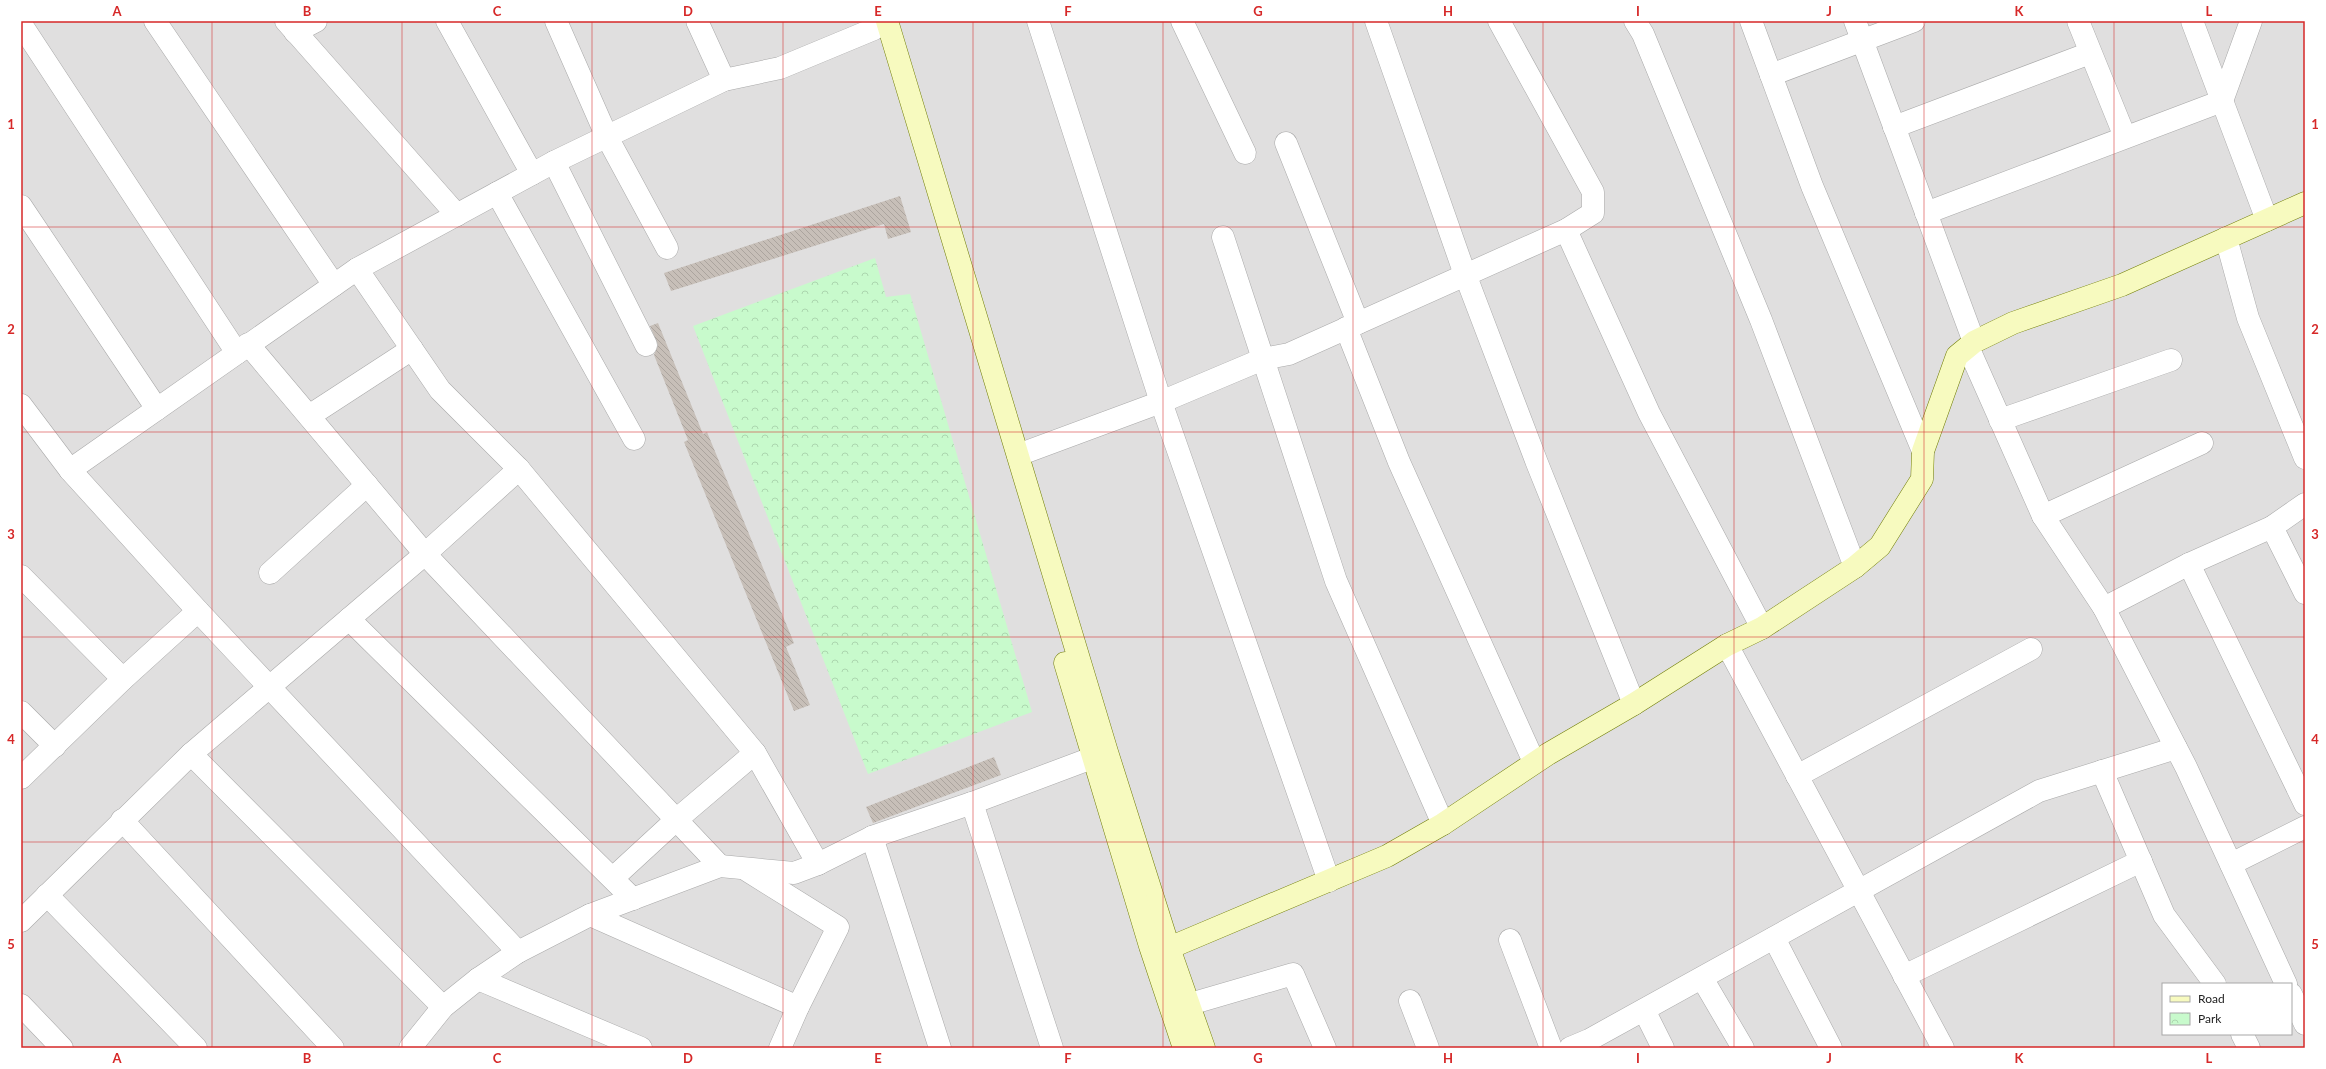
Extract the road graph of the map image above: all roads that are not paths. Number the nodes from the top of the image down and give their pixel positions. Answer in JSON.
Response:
{"nodes":[{"id":1,"x":154,"y":21,"type":"edge"},
{"id":2,"x":316,"y":21,"type":"edge"},
{"id":3,"x":447,"y":21,"type":"edge"},
{"id":4,"x":556,"y":21,"type":"edge"},
{"id":5,"x":697,"y":21,"type":"edge"},
{"id":6,"x":1038,"y":21,"type":"edge"},
{"id":7,"x":1182,"y":21,"type":"edge"},
{"id":8,"x":1376,"y":21,"type":"edge"},
{"id":9,"x":1499,"y":21,"type":"edge"},
{"id":10,"x":1635,"y":21,"type":"edge"},
{"id":11,"x":1751,"y":21,"type":"edge"},
{"id":12,"x":1855,"y":21,"type":"edge"},
{"id":13,"x":1914,"y":21,"type":"edge"},
{"id":14,"x":2078,"y":21,"type":"edge"},
{"id":15,"x":2192,"y":21,"type":"edge"},
{"id":16,"x":2251,"y":21,"type":"edge"},
{"id":17,"x":883,"y":23,"type":"edge"},
{"id":18,"x":21,"y":24,"type":"edge"},
{"id":19,"x":290,"y":26,"type":"edge"},
{"id":20,"x":1863,"y":42,"type":"junction"},
{"id":21,"x":2090,"y":53,"type":"junction"},
{"id":22,"x":1771,"y":75,"type":"junction"},
{"id":23,"x":724,"y":80,"type":"junction"},
{"id":24,"x":2222,"y":100,"type":"junction"},
{"id":25,"x":1894,"y":126,"type":"junction"},
{"id":26,"x":607,"y":136,"type":"junction"},
{"id":27,"x":2126,"y":137,"type":"junction"},
{"id":28,"x":1286,"y":143,"type":"dead end"},
{"id":29,"x":1245,"y":153,"type":"dead end"},
{"id":30,"x":554,"y":162,"type":"junction"},
{"id":31,"x":532,"y":174,"type":"junction"},
{"id":32,"x":497,"y":193,"type":"junction"},
{"id":33,"x":2305,"y":203,"type":"edge"},
{"id":34,"x":21,"y":206,"type":"edge"},
{"id":35,"x":1926,"y":214,"type":"junction"},
{"id":36,"x":457,"y":215,"type":"junction"},
{"id":37,"x":2267,"y":220,"type":"junction"},
{"id":38,"x":1566,"y":230,"type":"junction"},
{"id":39,"x":1223,"y":237,"type":"dead end"},
{"id":40,"x":2226,"y":238,"type":"junction"},
{"id":41,"x":667,"y":248,"type":"dead end"},
{"id":42,"x":356,"y":269,"type":"junction"},
{"id":43,"x":1465,"y":275,"type":"junction"},
{"id":44,"x":334,"y":285,"type":"junction"},
{"id":45,"x":1352,"y":325,"type":"junction"},
{"id":46,"x":1971,"y":344,"type":"junction"},
{"id":47,"x":646,"y":345,"type":"dead end"},
{"id":48,"x":243,"y":349,"type":"junction"},
{"id":49,"x":412,"y":349,"type":"junction"},
{"id":50,"x":1263,"y":359,"type":"junction"},
{"id":51,"x":2171,"y":360,"type":"dead end"},
{"id":52,"x":1161,"y":402,"type":"junction"},
{"id":53,"x":21,"y":405,"type":"edge"},
{"id":54,"x":157,"y":409,"type":"junction"},
{"id":55,"x":308,"y":416,"type":"junction"},
{"id":56,"x":2000,"y":420,"type":"junction"},
{"id":57,"x":634,"y":439,"type":"dead end"},
{"id":58,"x":2202,"y":443,"type":"dead end"},
{"id":59,"x":1923,"y":451,"type":"junction"},
{"id":60,"x":1018,"y":455,"type":"junction"},
{"id":61,"x":2305,"y":458,"type":"edge"},
{"id":62,"x":519,"y":469,"type":"junction"},
{"id":63,"x":70,"y":470,"type":"junction"},
{"id":64,"x":367,"y":485,"type":"junction"},
{"id":65,"x":2305,"y":504,"type":"edge"},
{"id":66,"x":2043,"y":516,"type":"junction"},
{"id":67,"x":2272,"y":527,"type":"junction"},
{"id":68,"x":425,"y":554,"type":"junction"},
{"id":69,"x":2189,"y":564,"type":"junction"},
{"id":70,"x":1855,"y":568,"type":"junction"},
{"id":71,"x":270,"y":573,"type":"dead end"},
{"id":72,"x":21,"y":576,"type":"edge"},
{"id":73,"x":2305,"y":593,"type":"edge"},
{"id":74,"x":2104,"y":608,"type":"junction"},
{"id":75,"x":198,"y":611,"type":"junction"},
{"id":76,"x":349,"y":619,"type":"junction"},
{"id":77,"x":1762,"y":628,"type":"junction"},
{"id":78,"x":1727,"y":645,"type":"junction"},
{"id":79,"x":2031,"y":649,"type":"dead end"},
{"id":80,"x":123,"y":679,"type":"junction"},
{"id":81,"x":270,"y":685,"type":"junction"},
{"id":82,"x":1634,"y":704,"type":"junction"},
{"id":83,"x":21,"y":712,"type":"edge"},
{"id":84,"x":55,"y":746,"type":"junction"},
{"id":85,"x":2176,"y":748,"type":"junction"},
{"id":86,"x":755,"y":753,"type":"junction"},
{"id":87,"x":191,"y":754,"type":"junction"},
{"id":88,"x":1092,"y":758,"type":"junction"},
{"id":89,"x":1534,"y":762,"type":"junction"},
{"id":90,"x":2102,"y":772,"type":"junction"},
{"id":91,"x":1797,"y":776,"type":"junction"},
{"id":92,"x":21,"y":778,"type":"edge"},
{"id":93,"x":972,"y":803,"type":"junction"},
{"id":94,"x":2305,"y":804,"type":"edge"},
{"id":95,"x":122,"y":820,"type":"junction"},
{"id":96,"x":676,"y":820,"type":"junction"},
{"id":97,"x":1443,"y":824,"type":"junction"},
{"id":98,"x":2305,"y":827,"type":"edge"},
{"id":99,"x":872,"y":837,"type":"junction"},
{"id":100,"x":2141,"y":861,"type":"junction"},
{"id":101,"x":818,"y":864,"type":"junction"},
{"id":102,"x":2231,"y":864,"type":"junction"},
{"id":103,"x":720,"y":866,"type":"junction"},
{"id":104,"x":744,"y":869,"type":"junction"},
{"id":105,"x":612,"y":878,"type":"junction"},
{"id":106,"x":1329,"y":881,"type":"junction"},
{"id":107,"x":1859,"y":892,"type":"junction"},
{"id":108,"x":47,"y":895,"type":"junction"},
{"id":109,"x":634,"y":899,"type":"junction"},
{"id":110,"x":590,"y":916,"type":"junction"},
{"id":111,"x":21,"y":921,"type":"edge"},
{"id":112,"x":1774,"y":938,"type":"junction"},
{"id":113,"x":1510,"y":940,"type":"dead end"},
{"id":114,"x":1169,"y":948,"type":"junction"},
{"id":115,"x":518,"y":952,"type":"junction"},
{"id":116,"x":1904,"y":976,"type":"junction"},
{"id":117,"x":1702,"y":978,"type":"junction"},
{"id":118,"x":478,"y":979,"type":"junction"},
{"id":119,"x":2214,"y":983,"type":"edge"},
{"id":120,"x":2286,"y":983,"type":"edge"},
{"id":121,"x":2292,"y":996,"type":"edge"},
{"id":122,"x":1410,"y":1001,"type":"dead end"},
{"id":123,"x":1190,"y":1004,"type":"junction"},
{"id":124,"x":21,"y":1005,"type":"edge"},
{"id":125,"x":443,"y":1007,"type":"junction"},
{"id":126,"x":798,"y":1007,"type":"junction"},
{"id":127,"x":1644,"y":1010,"type":"junction"},
{"id":128,"x":2305,"y":1024,"type":"edge"},
{"id":129,"x":2242,"y":1035,"type":"edge"},
{"id":130,"x":1575,"y":1047,"type":"edge"},
{"id":131,"x":62,"y":1048,"type":"edge"},
{"id":132,"x":196,"y":1048,"type":"edge"},
{"id":133,"x":333,"y":1048,"type":"edge"},
{"id":134,"x":410,"y":1048,"type":"edge"},
{"id":135,"x":640,"y":1048,"type":"edge"},
{"id":136,"x":780,"y":1048,"type":"edge"},
{"id":137,"x":940,"y":1048,"type":"edge"},
{"id":138,"x":1052,"y":1048,"type":"edge"},
{"id":139,"x":1184,"y":1048,"type":"edge"},
{"id":140,"x":1204,"y":1048,"type":"edge"},
{"id":141,"x":1325,"y":1048,"type":"edge"},
{"id":142,"x":1428,"y":1048,"type":"edge"},
{"id":143,"x":1551,"y":1048,"type":"edge"},
{"id":144,"x":1663,"y":1048,"type":"edge"},
{"id":145,"x":1743,"y":1048,"type":"edge"},
{"id":146,"x":1831,"y":1048,"type":"edge"},
{"id":147,"x":1943,"y":1048,"type":"edge"},
{"id":148,"x":2249,"y":1048,"type":"edge"}],
"edges":[{"from":1,"to":44,"type":"street"},
{"from":2,"to":19,"type":"street"},
{"from":3,"to":31,"type":"street"},
{"from":4,"to":26,"type":"street"},
{"from":5,"to":23,"type":"street"},
{"from":6,"to":52,"type":"street"},
{"from":7,"to":29,"type":"street"},
{"from":8,"to":43,"type":"street"},
{"from":9,"to":38,"type":"street"},
{"from":10,"to":70,"type":"street"},
{"from":11,"to":22,"type":"street"},
{"from":12,"to":20,"type":"street"},
{"from":13,"to":20,"type":"street"},
{"from":14,"to":21,"type":"street"},
{"from":15,"to":24,"type":"street"},
{"from":16,"to":24,"type":"street"},
{"from":17,"to":23,"type":"street"},
{"from":17,"to":60,"type":"main road"},
{"from":17,"to":88,"type":"main road"},
{"from":18,"to":48,"type":"street"},
{"from":19,"to":36,"type":"street"},
{"from":20,"to":22,"type":"street"},
{"from":20,"to":25,"type":"street"},
{"from":21,"to":25,"type":"street"},
{"from":21,"to":27,"type":"street"},
{"from":22,"to":59,"type":"street"},
{"from":23,"to":26,"type":"street"},
{"from":24,"to":27,"type":"street"},
{"from":24,"to":37,"type":"street"},
{"from":25,"to":35,"type":"street"},
{"from":26,"to":30,"type":"street"},
{"from":26,"to":41,"type":"street"},
{"from":27,"to":35,"type":"street"},
{"from":28,"to":45,"type":"street"},
{"from":30,"to":31,"type":"street"},
{"from":30,"to":47,"type":"street"},
{"from":31,"to":32,"type":"street"},
{"from":32,"to":36,"type":"street"},
{"from":32,"to":57,"type":"street"},
{"from":33,"to":37,"type":"main road"},
{"from":34,"to":54,"type":"street"},
{"from":35,"to":46,"type":"street"},
{"from":36,"to":42,"type":"street"},
{"from":37,"to":40,"type":"main road"},
{"from":38,"to":43,"type":"street"},
{"from":38,"to":77,"type":"street"},
{"from":39,"to":50,"type":"street"},
{"from":40,"to":46,"type":"main road"},
{"from":40,"to":61,"type":"street"},
{"from":42,"to":44,"type":"street"},
{"from":42,"to":49,"type":"street"},
{"from":43,"to":45,"type":"street"},
{"from":43,"to":82,"type":"street"},
{"from":44,"to":48,"type":"street"},
{"from":45,"to":50,"type":"street"},
{"from":45,"to":89,"type":"street"},
{"from":46,"to":56,"type":"street"},
{"from":46,"to":59,"type":"main road"},
{"from":48,"to":54,"type":"street"},
{"from":48,"to":55,"type":"street"},
{"from":49,"to":55,"type":"street"},
{"from":49,"to":62,"type":"street"},
{"from":50,"to":52,"type":"street"},
{"from":50,"to":97,"type":"street"},
{"from":51,"to":56,"type":"street"},
{"from":52,"to":60,"type":"street"},
{"from":52,"to":106,"type":"street"},
{"from":53,"to":63,"type":"street"},
{"from":54,"to":63,"type":"street"},
{"from":55,"to":64,"type":"street"},
{"from":56,"to":66,"type":"street"},
{"from":58,"to":66,"type":"street"},
{"from":59,"to":70,"type":"main road"},
{"from":60,"to":114,"type":"main road"},
{"from":62,"to":68,"type":"street"},
{"from":62,"to":86,"type":"street"},
{"from":63,"to":75,"type":"street"},
{"from":64,"to":68,"type":"street"},
{"from":64,"to":71,"type":"street"},
{"from":65,"to":67,"type":"street"},
{"from":66,"to":74,"type":"street"},
{"from":67,"to":69,"type":"street"},
{"from":67,"to":73,"type":"street"},
{"from":68,"to":76,"type":"street"},
{"from":68,"to":96,"type":"street"},
{"from":69,"to":74,"type":"street"},
{"from":69,"to":94,"type":"street"},
{"from":70,"to":77,"type":"main road"},
{"from":72,"to":80,"type":"street"},
{"from":74,"to":85,"type":"street"},
{"from":75,"to":80,"type":"street"},
{"from":75,"to":81,"type":"street"},
{"from":76,"to":81,"type":"street"},
{"from":76,"to":105,"type":"street"},
{"from":77,"to":78,"type":"main road"},
{"from":78,"to":82,"type":"main road"},
{"from":78,"to":91,"type":"street"},
{"from":79,"to":91,"type":"street"},
{"from":80,"to":84,"type":"street"},
{"from":81,"to":87,"type":"street"},
{"from":81,"to":115,"type":"street"},
{"from":82,"to":89,"type":"main road"},
{"from":83,"to":84,"type":"street"},
{"from":84,"to":92,"type":"street"},
{"from":85,"to":90,"type":"street"},
{"from":85,"to":102,"type":"street"},
{"from":86,"to":96,"type":"street"},
{"from":86,"to":101,"type":"street"},
{"from":87,"to":95,"type":"street"},
{"from":87,"to":125,"type":"street"},
{"from":88,"to":93,"type":"street"},
{"from":88,"to":139,"type":"main road"},
{"from":89,"to":97,"type":"main road"},
{"from":90,"to":100,"type":"street"},
{"from":90,"to":107,"type":"street"},
{"from":91,"to":107,"type":"street"},
{"from":93,"to":99,"type":"street"},
{"from":93,"to":138,"type":"street"},
{"from":95,"to":108,"type":"street"},
{"from":95,"to":133,"type":"street"},
{"from":96,"to":103,"type":"street"},
{"from":96,"to":105,"type":"street"},
{"from":97,"to":106,"type":"main road"},
{"from":98,"to":102,"type":"street"},
{"from":99,"to":101,"type":"street"},
{"from":99,"to":137,"type":"street"},
{"from":100,"to":116,"type":"street"},
{"from":100,"to":119,"type":"street"},
{"from":101,"to":104,"type":"street"},
{"from":102,"to":120,"type":"street"},
{"from":103,"to":104,"type":"street"},
{"from":103,"to":109,"type":"street"},
{"from":104,"to":126,"type":"street"},
{"from":105,"to":109,"type":"street"},
{"from":106,"to":114,"type":"main road"},
{"from":107,"to":112,"type":"street"},
{"from":107,"to":116,"type":"street"},
{"from":108,"to":111,"type":"street"},
{"from":108,"to":132,"type":"street"},
{"from":109,"to":110,"type":"street"},
{"from":110,"to":115,"type":"street"},
{"from":110,"to":126,"type":"street"},
{"from":112,"to":117,"type":"street"},
{"from":112,"to":146,"type":"street"},
{"from":113,"to":143,"type":"street"},
{"from":114,"to":123,"type":"main road"},
{"from":115,"to":118,"type":"street"},
{"from":116,"to":147,"type":"street"},
{"from":117,"to":127,"type":"street"},
{"from":117,"to":145,"type":"street"},
{"from":118,"to":125,"type":"street"},
{"from":118,"to":135,"type":"street"},
{"from":121,"to":128,"type":"street"},
{"from":122,"to":142,"type":"street"},
{"from":123,"to":140,"type":"main road"},
{"from":123,"to":141,"type":"street"},
{"from":124,"to":131,"type":"street"},
{"from":125,"to":134,"type":"street"},
{"from":126,"to":136,"type":"street"},
{"from":127,"to":130,"type":"street"},
{"from":127,"to":144,"type":"street"},
{"from":129,"to":148,"type":"street"}]}
